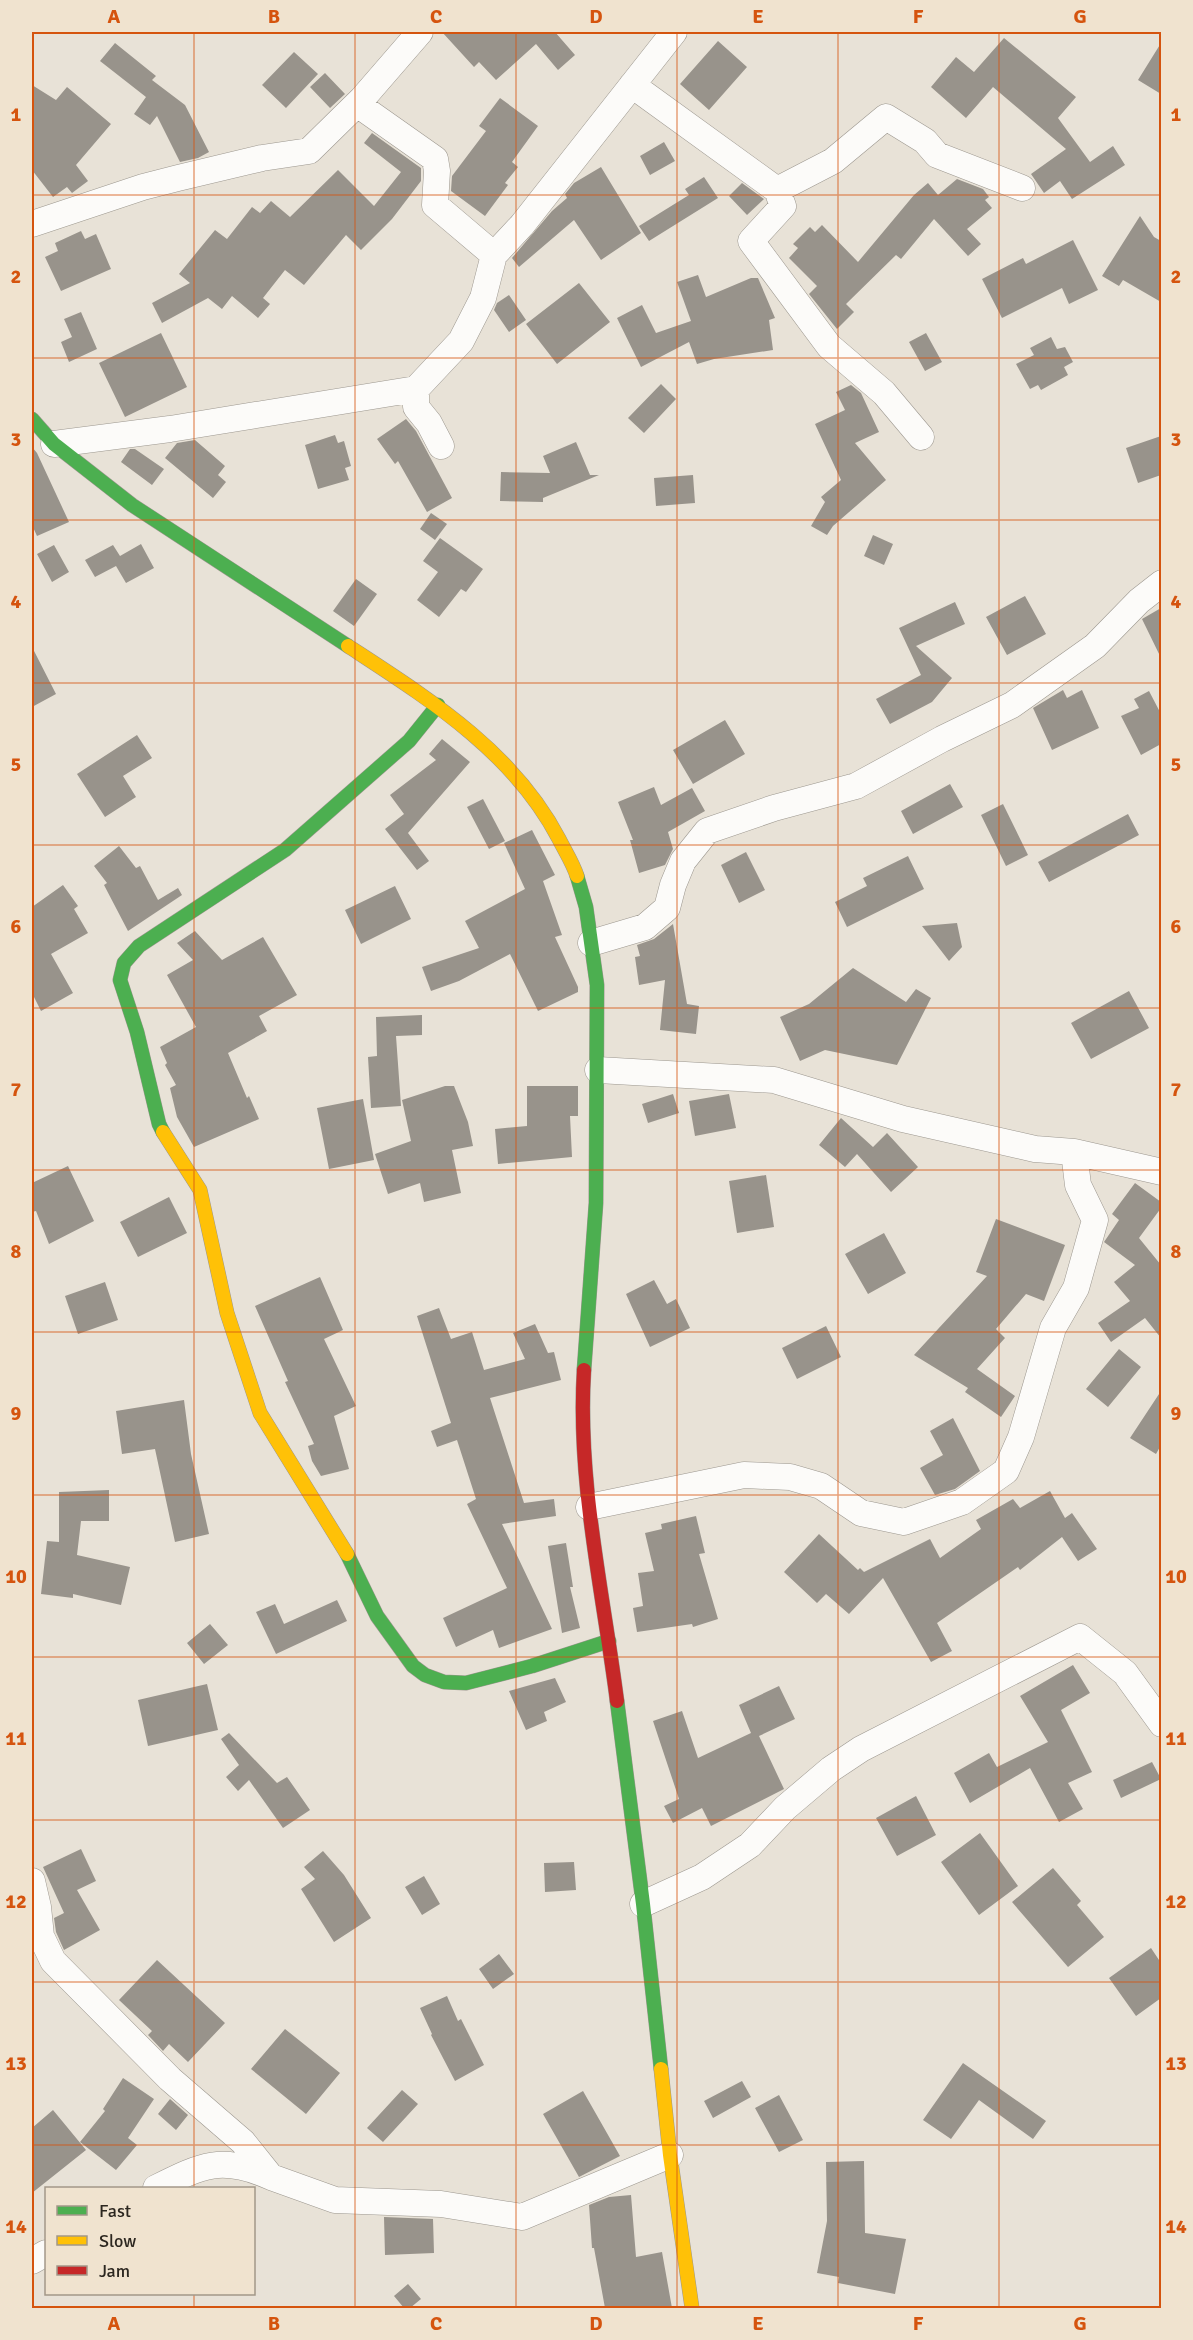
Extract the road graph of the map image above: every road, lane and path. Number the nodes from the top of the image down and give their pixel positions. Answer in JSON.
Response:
{"nodes":[{"id":1,"x":420,"y":32,"type":"edge"},
{"id":2,"x":674,"y":32,"type":"edge"},
{"id":3,"x":632,"y":85,"type":"junction"},
{"id":4,"x":357,"y":104,"type":"junction"},
{"id":5,"x":1022,"y":188,"type":"dead end"},
{"id":6,"x":777,"y":190,"type":"junction"},
{"id":7,"x":32,"y":224,"type":"edge"},
{"id":8,"x":494,"y":255,"type":"junction"},
{"id":9,"x":416,"y":390,"type":"junction"},
{"id":10,"x":32,"y":419,"type":"edge"},
{"id":11,"x":921,"y":437,"type":"dead end"},
{"id":12,"x":54,"y":444,"type":"junction"},
{"id":13,"x":441,"y":446,"type":"dead end"},
{"id":14,"x":1161,"y":583,"type":"edge"},
{"id":15,"x":438,"y":705,"type":"junction"},
{"id":16,"x":591,"y":943,"type":"junction"},
{"id":17,"x":598,"y":1070,"type":"junction"},
{"id":18,"x":1074,"y":1152,"type":"junction"},
{"id":19,"x":1161,"y":1172,"type":"edge"},
{"id":20,"x":589,"y":1507,"type":"junction"},
{"id":21,"x":609,"y":1641,"type":"junction"},
{"id":22,"x":1161,"y":1724,"type":"edge"},
{"id":23,"x":32,"y":1881,"type":"edge"},
{"id":24,"x":643,"y":1904,"type":"junction"},
{"id":25,"x":670,"y":2155,"type":"junction"},
{"id":26,"x":271,"y":2177,"type":"junction"},
{"id":27,"x":158,"y":2187,"type":"edge"},
{"id":28,"x":692,"y":2308,"type":"edge"}],
"edges":[{"from":1,"to":4,"type":"street"},
{"from":2,"to":3,"type":"street"},
{"from":3,"to":6,"type":"street"},
{"from":3,"to":8,"type":"street"},
{"from":4,"to":7,"type":"street"},
{"from":4,"to":8,"type":"street"},
{"from":5,"to":6,"type":"street"},
{"from":6,"to":11,"type":"street"},
{"from":8,"to":9,"type":"street"},
{"from":9,"to":12,"type":"street"},
{"from":9,"to":13,"type":"street"},
{"from":10,"to":12,"type":"main road"},
{"from":12,"to":15,"type":"main road"},
{"from":14,"to":16,"type":"street"},
{"from":15,"to":16,"type":"main road"},
{"from":15,"to":21,"type":"main road"},
{"from":16,"to":17,"type":"main road"},
{"from":17,"to":18,"type":"street"},
{"from":17,"to":20,"type":"main road"},
{"from":18,"to":19,"type":"street"},
{"from":18,"to":20,"type":"street"},
{"from":20,"to":21,"type":"main road"},
{"from":21,"to":24,"type":"main road"},
{"from":22,"to":24,"type":"street"},
{"from":23,"to":26,"type":"street"},
{"from":24,"to":25,"type":"main road"},
{"from":25,"to":26,"type":"street"},
{"from":25,"to":28,"type":"main road"},
{"from":26,"to":27,"type":"street"}]}
